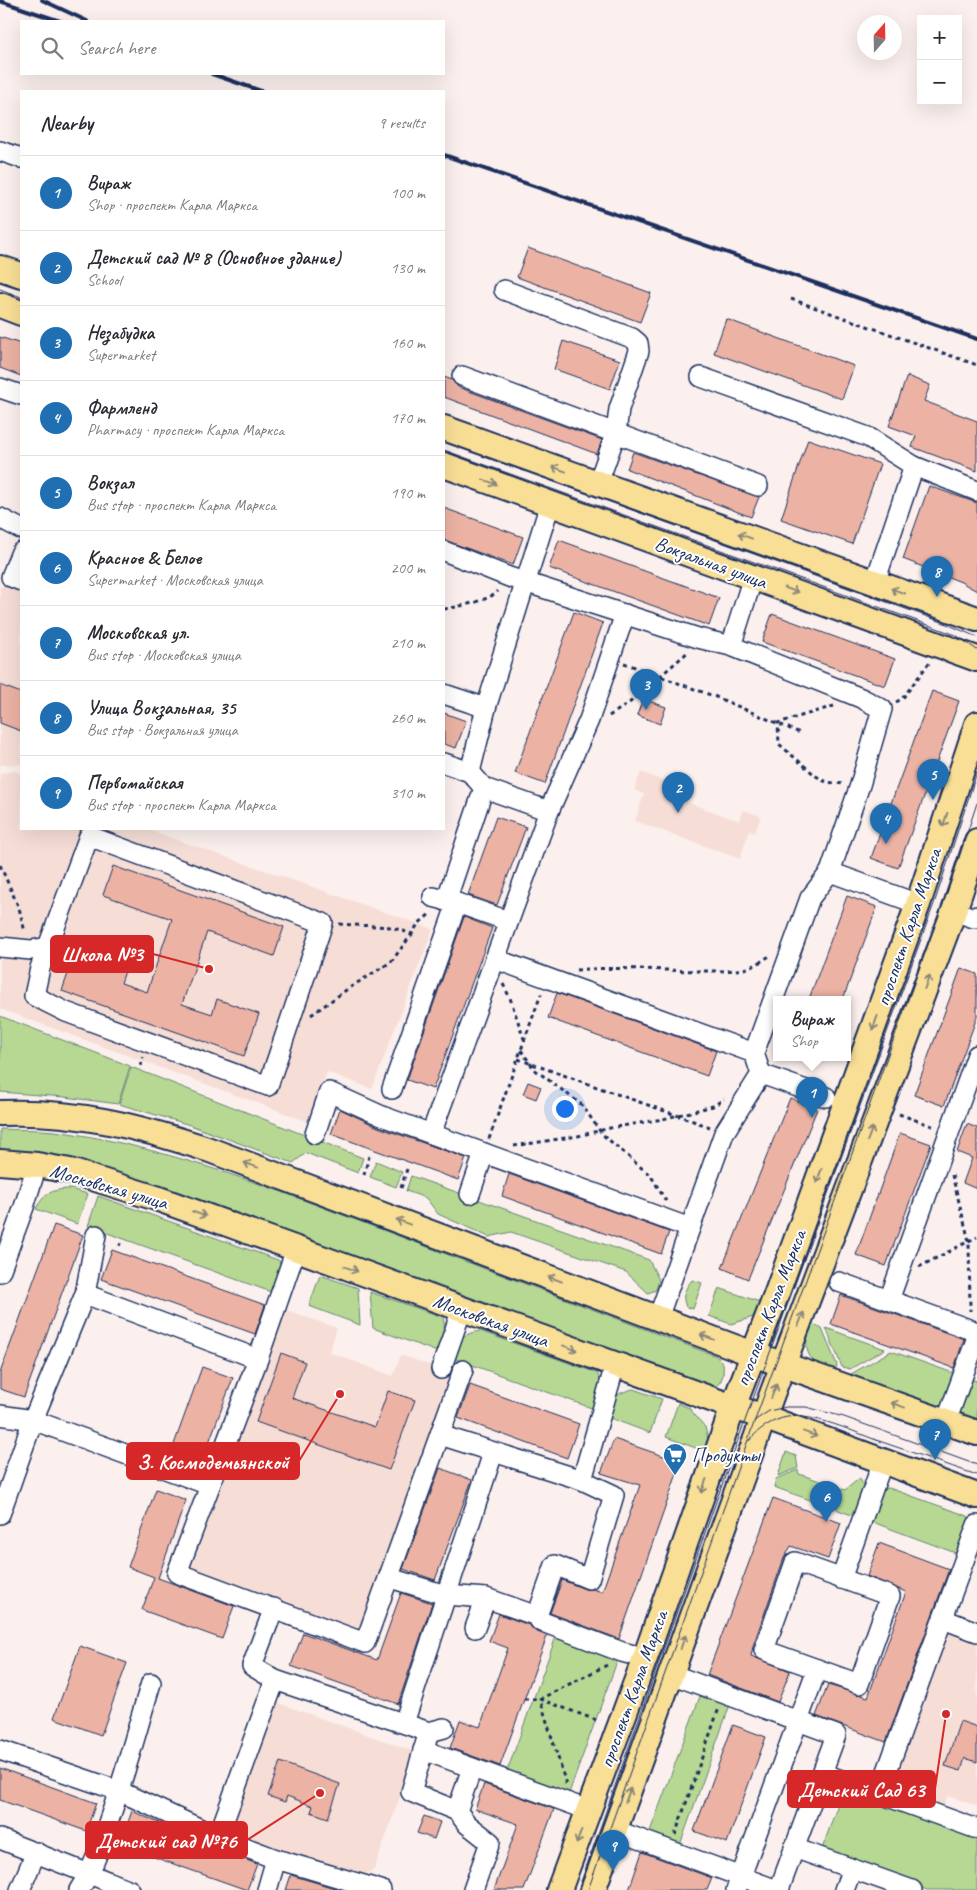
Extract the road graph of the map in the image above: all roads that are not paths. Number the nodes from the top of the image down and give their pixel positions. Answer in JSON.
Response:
{"nodes":[{"id":1,"x":0,"y":151,"type":"edge"},
{"id":2,"x":20,"y":158,"type":"edge"},
{"id":3,"x":0,"y":268,"type":"edge"},
{"id":4,"x":20,"y":275,"type":"edge"},
{"id":5,"x":504,"y":290,"type":"dead end"},
{"id":6,"x":0,"y":305,"type":"edge"},
{"id":7,"x":20,"y":313,"type":"edge"},
{"id":8,"x":462,"y":376,"type":"dead end"},
{"id":9,"x":701,"y":377,"type":"dead end"},
{"id":10,"x":0,"y":388,"type":"edge"},
{"id":11,"x":20,"y":395,"type":"edge"},
{"id":12,"x":445,"y":428,"type":"edge"},
{"id":13,"x":616,"y":433,"type":"junction"},
{"id":14,"x":445,"y":465,"type":"edge"},
{"id":15,"x":914,"y":466,"type":"junction"},
{"id":16,"x":598,"y":483,"type":"junction"},
{"id":17,"x":758,"y":486,"type":"dead end"},
{"id":18,"x":977,"y":491,"type":"edge"},
{"id":19,"x":550,"y":504,"type":"junction"},
{"id":20,"x":0,"y":518,"type":"edge"},
{"id":21,"x":20,"y":528,"type":"edge"},
{"id":22,"x":445,"y":551,"type":"edge"},
{"id":23,"x":20,"y":555,"type":"edge"},
{"id":24,"x":753,"y":577,"type":"junction"},
{"id":25,"x":11,"y":579,"type":"edge"},
{"id":26,"x":518,"y":580,"type":"junction"},
{"id":27,"x":875,"y":582,"type":"junction"},
{"id":28,"x":625,"y":614,"type":"junction"},
{"id":29,"x":977,"y":619,"type":"edge"},
{"id":30,"x":732,"y":646,"type":"junction"},
{"id":31,"x":968,"y":656,"type":"edge"},
{"id":32,"x":977,"y":672,"type":"edge"},
{"id":33,"x":445,"y":694,"type":"edge"},
{"id":34,"x":486,"y":708,"type":"junction"},
{"id":35,"x":977,"y":724,"type":"edge"},
{"id":36,"x":445,"y":763,"type":"edge"},
{"id":37,"x":470,"y":772,"type":"junction"},
{"id":38,"x":484,"y":788,"type":"junction"},
{"id":39,"x":549,"y":811,"type":"junction"},
{"id":40,"x":977,"y":841,"type":"edge"},
{"id":41,"x":830,"y":872,"type":"junction"},
{"id":42,"x":445,"y":900,"type":"junction"},
{"id":43,"x":918,"y":904,"type":"junction"},
{"id":44,"x":970,"y":917,"type":"edge"},
{"id":45,"x":508,"y":921,"type":"junction"},
{"id":46,"x":0,"y":947,"type":"edge"},
{"id":47,"x":48,"y":947,"type":"junction"},
{"id":48,"x":495,"y":959,"type":"junction"},
{"id":49,"x":775,"y":996,"type":"edge"},
{"id":50,"x":773,"y":1000,"type":"edge"},
{"id":51,"x":754,"y":1053,"type":"junction"},
{"id":52,"x":977,"y":1056,"type":"edge"},
{"id":53,"x":760,"y":1074,"type":"junction"},
{"id":54,"x":392,"y":1089,"type":"dead end"},
{"id":55,"x":826,"y":1097,"type":"dead end"},
{"id":56,"x":969,"y":1105,"type":"edge"},
{"id":57,"x":0,"y":1113,"type":"edge"},
{"id":58,"x":315,"y":1134,"type":"dead end"},
{"id":59,"x":431,"y":1134,"type":"junction"},
{"id":60,"x":484,"y":1153,"type":"junction"},
{"id":61,"x":0,"y":1162,"type":"edge"},
{"id":62,"x":37,"y":1165,"type":"junction"},
{"id":63,"x":470,"y":1194,"type":"dead end"},
{"id":64,"x":682,"y":1225,"type":"junction"},
{"id":65,"x":96,"y":1235,"type":"dead end"},
{"id":66,"x":296,"y":1249,"type":"junction"},
{"id":67,"x":0,"y":1272,"type":"edge"},
{"id":68,"x":839,"y":1282,"type":"dead end"},
{"id":69,"x":85,"y":1294,"type":"junction"},
{"id":70,"x":889,"y":1300,"type":"junction"},
{"id":71,"x":462,"y":1309,"type":"junction"},
{"id":72,"x":658,"y":1318,"type":"junction"},
{"id":73,"x":975,"y":1333,"type":"edge"},
{"id":74,"x":753,"y":1354,"type":"junction"},
{"id":75,"x":258,"y":1359,"type":"junction"},
{"id":76,"x":615,"y":1364,"type":"junction"},
{"id":77,"x":784,"y":1364,"type":"junction"},
{"id":78,"x":441,"y":1369,"type":"dead end"},
{"id":79,"x":464,"y":1370,"type":"dead end"},
{"id":80,"x":732,"y":1407,"type":"junction"},
{"id":81,"x":0,"y":1415,"type":"edge"},
{"id":82,"x":764,"y":1417,"type":"junction"},
{"id":83,"x":33,"y":1420,"type":"junction"},
{"id":84,"x":946,"y":1422,"type":"junction"},
{"id":85,"x":977,"y":1433,"type":"edge"},
{"id":86,"x":440,"y":1435,"type":"junction"},
{"id":87,"x":493,"y":1453,"type":"junction"},
{"id":88,"x":883,"y":1461,"type":"junction"},
{"id":89,"x":582,"y":1480,"type":"junction"},
{"id":90,"x":209,"y":1485,"type":"junction"},
{"id":91,"x":977,"y":1496,"type":"edge"},
{"id":92,"x":0,"y":1514,"type":"edge"},
{"id":93,"x":977,"y":1525,"type":"edge"},
{"id":94,"x":390,"y":1578,"type":"junction"},
{"id":95,"x":841,"y":1579,"type":"junction"},
{"id":96,"x":446,"y":1595,"type":"junction"},
{"id":97,"x":486,"y":1598,"type":"junction"},
{"id":98,"x":274,"y":1608,"type":"junction"},
{"id":99,"x":537,"y":1616,"type":"junction"},
{"id":100,"x":943,"y":1620,"type":"junction"},
{"id":101,"x":475,"y":1628,"type":"dead end"},
{"id":102,"x":977,"y":1632,"type":"edge"},
{"id":103,"x":645,"y":1658,"type":"junction"},
{"id":104,"x":817,"y":1669,"type":"junction"},
{"id":105,"x":671,"y":1674,"type":"junction"},
{"id":106,"x":275,"y":1680,"type":"junction"},
{"id":107,"x":151,"y":1683,"type":"dead end"},
{"id":108,"x":798,"y":1721,"type":"junction"},
{"id":109,"x":404,"y":1723,"type":"junction"},
{"id":110,"x":0,"y":1750,"type":"edge"},
{"id":111,"x":423,"y":1750,"type":"junction"},
{"id":112,"x":472,"y":1768,"type":"junction"},
{"id":113,"x":822,"y":1773,"type":"junction"},
{"id":114,"x":119,"y":1791,"type":"junction"},
{"id":115,"x":879,"y":1794,"type":"junction"},
{"id":116,"x":588,"y":1810,"type":"junction"},
{"id":117,"x":457,"y":1811,"type":"junction"},
{"id":118,"x":977,"y":1829,"type":"edge"},
{"id":119,"x":615,"y":1830,"type":"junction"},
{"id":120,"x":218,"y":1837,"type":"junction"},
{"id":121,"x":0,"y":1839,"type":"edge"},
{"id":122,"x":794,"y":1848,"type":"junction"},
{"id":123,"x":36,"y":1852,"type":"junction"},
{"id":124,"x":276,"y":1859,"type":"junction"},
{"id":125,"x":852,"y":1868,"type":"junction"},
{"id":126,"x":84,"y":1883,"type":"edge"},
{"id":127,"x":739,"y":1883,"type":"edge"},
{"id":128,"x":20,"y":1890,"type":"edge"},
{"id":129,"x":130,"y":1890,"type":"edge"},
{"id":130,"x":267,"y":1890,"type":"edge"},
{"id":131,"x":381,"y":1890,"type":"edge"},
{"id":132,"x":472,"y":1890,"type":"edge"},
{"id":133,"x":559,"y":1890,"type":"edge"},
{"id":134,"x":593,"y":1890,"type":"edge"},
{"id":135,"x":778,"y":1890,"type":"edge"},
{"id":136,"x":844,"y":1890,"type":"edge"},
{"id":137,"x":912,"y":1890,"type":"edge"}],
"edges":[{"from":1,"to":2,"type":"street"},
{"from":3,"to":4,"type":"main road"},
{"from":5,"to":13,"type":"street"},
{"from":6,"to":7,"type":"main road"},
{"from":8,"to":13,"type":"street"},
{"from":9,"to":15,"type":"street"},
{"from":10,"to":11,"type":"street"},
{"from":16,"to":12,"type":"main road","name":"Вокзальная улица","one_way":true},
{"from":13,"to":16,"type":"street"},
{"from":13,"to":17,"type":"street"},
{"from":14,"to":19,"type":"main road","name":"Вокзальная улица","one_way":true},
{"from":15,"to":18,"type":"street"},
{"from":15,"to":27,"type":"street"},
{"from":27,"to":16,"type":"main road","name":"Вокзальная улица","one_way":true},
{"from":19,"to":24,"type":"main road","name":"Вокзальная улица"},
{"from":19,"to":26,"type":"street"},
{"from":20,"to":21,"type":"street"},
{"from":22,"to":26,"type":"street"},
{"from":23,"to":25,"type":"street"},
{"from":24,"to":30,"type":"street"},
{"from":24,"to":31,"type":"main road","name":"Вокзальная улица","one_way":true},
{"from":26,"to":28,"type":"street"},
{"from":26,"to":34,"type":"street"},
{"from":29,"to":27,"type":"main road","name":"Вокзальная улица","one_way":true},
{"from":28,"to":30,"type":"street"},
{"from":28,"to":39,"type":"street"},
{"from":30,"to":41,"type":"street"},
{"from":31,"to":32,"type":"main road"},
{"from":33,"to":34,"type":"street"},
{"from":34,"to":37,"type":"street"},
{"from":35,"to":43,"type":"main road","name":"проспект Карла Маркса","one_way":true},
{"from":36,"to":37,"type":"street"},
{"from":37,"to":38,"type":"street"},
{"from":38,"to":39,"type":"street"},
{"from":38,"to":42,"type":"street"},
{"from":39,"to":45,"type":"street"},
{"from":40,"to":44,"type":"main road","name":"проспект Карла Маркса"},
{"from":41,"to":43,"type":"street"},
{"from":41,"to":49,"type":"street"},
{"from":42,"to":45,"type":"street"},
{"from":42,"to":54,"type":"street"},
{"from":43,"to":74,"type":"main road","name":"проспект Карла Маркса","one_way":true},
{"from":77,"to":44,"type":"main road","name":"проспект Карла Маркса","one_way":true},
{"from":45,"to":48,"type":"street"},
{"from":46,"to":47,"type":"street"},
{"from":47,"to":47,"type":"street"},
{"from":48,"to":51,"type":"street"},
{"from":48,"to":59,"type":"street"},
{"from":50,"to":51,"type":"street"},
{"from":51,"to":53,"type":"street"},
{"from":52,"to":56,"type":"street"},
{"from":53,"to":55,"type":"street"},
{"from":53,"to":64,"type":"street"},
{"from":56,"to":70,"type":"street"},
{"from":72,"to":57,"type":"main road","one_way":true},
{"from":58,"to":59,"type":"street"},
{"from":59,"to":60,"type":"street"},
{"from":60,"to":63,"type":"street"},
{"from":60,"to":64,"type":"street"},
{"from":61,"to":62,"type":"main road","name":"Московская улица"},
{"from":62,"to":66,"type":"main road","name":"Московская улица","one_way":true},
{"from":62,"to":67,"type":"street"},
{"from":64,"to":72,"type":"street"},
{"from":65,"to":69,"type":"street"},
{"from":66,"to":71,"type":"main road","name":"Московская улица","one_way":true},
{"from":66,"to":75,"type":"street"},
{"from":68,"to":70,"type":"street"},
{"from":69,"to":75,"type":"street"},
{"from":69,"to":83,"type":"street"},
{"from":70,"to":73,"type":"street"},
{"from":71,"to":76,"type":"main road","name":"Московская улица","one_way":true},
{"from":71,"to":78,"type":"street"},
{"from":74,"to":72,"type":"main road","one_way":true},
{"from":73,"to":84,"type":"street"},
{"from":74,"to":77,"type":"main road"},
{"from":74,"to":80,"type":"main road","name":"проспект Карла Маркса"},
{"from":75,"to":90,"type":"street"},
{"from":76,"to":80,"type":"main road","name":"Московская улица"},
{"from":76,"to":89,"type":"street"},
{"from":82,"to":77,"type":"main road","name":"проспект Карла Маркса","one_way":true},
{"from":84,"to":77,"type":"main road","one_way":true},
{"from":79,"to":86,"type":"street"},
{"from":80,"to":82,"type":"main road","name":"Московская улица"},
{"from":80,"to":103,"type":"main road","name":"проспект Карла Маркса","one_way":true},
{"from":81,"to":83,"type":"street"},
{"from":82,"to":88,"type":"main road","name":"Московская улица","one_way":true},
{"from":105,"to":82,"type":"main road","name":"проспект Карла Маркса","one_way":true},
{"from":83,"to":90,"type":"street"},
{"from":83,"to":92,"type":"street"},
{"from":84,"to":85,"type":"main road"},
{"from":86,"to":87,"type":"street"},
{"from":86,"to":94,"type":"street"},
{"from":87,"to":89,"type":"street"},
{"from":87,"to":96,"type":"street"},
{"from":88,"to":91,"type":"main road","name":"Московская улица"},
{"from":88,"to":95,"type":"street"},
{"from":89,"to":99,"type":"street"},
{"from":90,"to":98,"type":"street"},
{"from":93,"to":100,"type":"street"},
{"from":94,"to":96,"type":"street"},
{"from":94,"to":98,"type":"street"},
{"from":95,"to":104,"type":"street"},
{"from":95,"to":104,"type":"street"},
{"from":96,"to":97,"type":"street"},
{"from":96,"to":109,"type":"street"},
{"from":97,"to":99,"type":"street"},
{"from":97,"to":101,"type":"street"},
{"from":98,"to":106,"type":"street"},
{"from":99,"to":103,"type":"street"},
{"from":100,"to":102,"type":"street"},
{"from":100,"to":115,"type":"street"},
{"from":103,"to":116,"type":"main road","name":"проспект Карла Маркса"},
{"from":104,"to":108,"type":"street"},
{"from":105,"to":108,"type":"street"},
{"from":119,"to":105,"type":"main road","name":"проспект Карла Маркса","one_way":true},
{"from":106,"to":109,"type":"street"},
{"from":106,"to":120,"type":"street"},
{"from":107,"to":114,"type":"street"},
{"from":108,"to":113,"type":"street"},
{"from":108,"to":127,"type":"street"},
{"from":109,"to":111,"type":"street"},
{"from":110,"to":114,"type":"street"},
{"from":111,"to":112,"type":"street"},
{"from":111,"to":117,"type":"street"},
{"from":112,"to":116,"type":"street"},
{"from":112,"to":117,"type":"street"},
{"from":113,"to":115,"type":"street"},
{"from":113,"to":122,"type":"street"},
{"from":114,"to":120,"type":"street"},
{"from":114,"to":126,"type":"street"},
{"from":115,"to":118,"type":"street"},
{"from":116,"to":133,"type":"main road","name":"проспект Карла Маркса","one_way":true},
{"from":117,"to":132,"type":"street"},
{"from":119,"to":127,"type":"street"},
{"from":119,"to":134,"type":"main road","name":"проспект Карла Маркса"},
{"from":120,"to":124,"type":"street"},
{"from":121,"to":123,"type":"street"},
{"from":122,"to":125,"type":"street"},
{"from":122,"to":135,"type":"street"},
{"from":123,"to":126,"type":"street"},
{"from":123,"to":128,"type":"street"},
{"from":124,"to":130,"type":"street"},
{"from":124,"to":131,"type":"street"},
{"from":125,"to":136,"type":"street"},
{"from":125,"to":137,"type":"street"},
{"from":126,"to":129,"type":"street"},
{"from":127,"to":135,"type":"street"}]}
